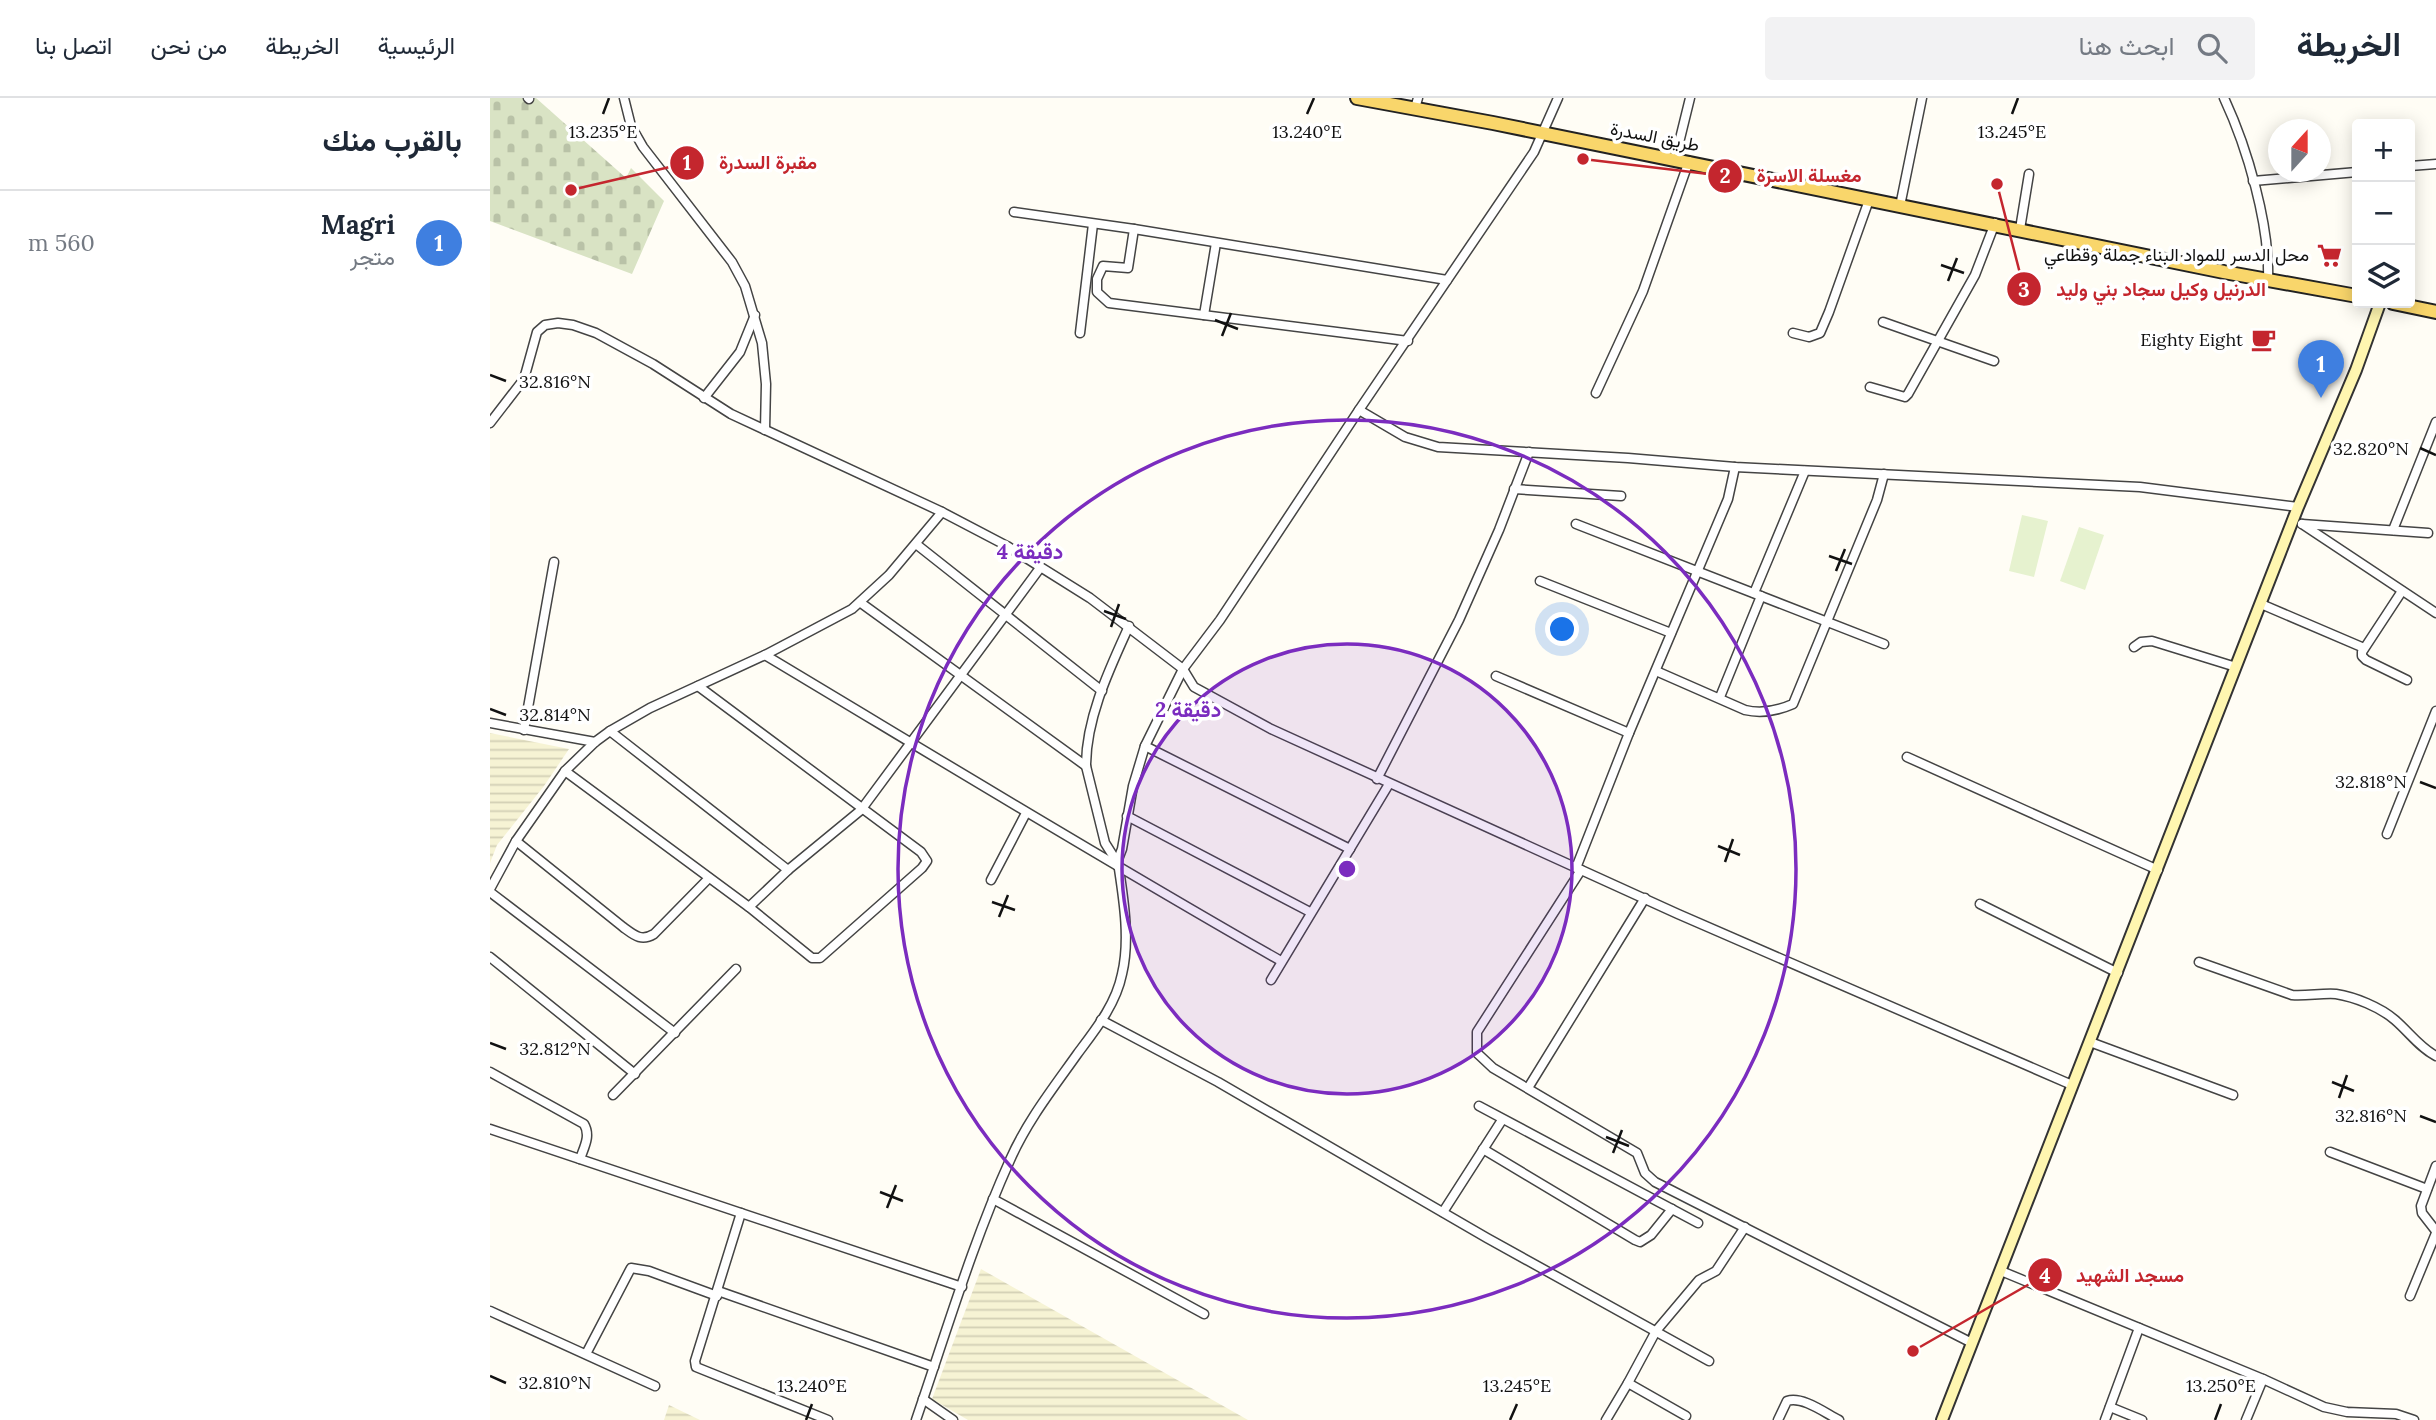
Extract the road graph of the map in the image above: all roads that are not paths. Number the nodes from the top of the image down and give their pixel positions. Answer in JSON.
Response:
{"nodes":[{"id":1,"x":624,"y":98,"type":"edge"},
{"id":2,"x":1357,"y":98,"type":"edge"},
{"id":3,"x":1558,"y":98,"type":"edge"},
{"id":4,"x":1690,"y":98,"type":"edge"},
{"id":5,"x":1922,"y":98,"type":"edge"},
{"id":6,"x":2224,"y":98,"type":"edge"},
{"id":7,"x":1417,"y":103,"type":"edge"},
{"id":8,"x":1544,"y":134,"type":"junction"},
{"id":9,"x":1675,"y":159,"type":"junction"},
{"id":10,"x":1689,"y":161,"type":"junction"},
{"id":11,"x":2436,"y":164,"type":"edge"},
{"id":12,"x":2415,"y":166,"type":"edge"},
{"id":13,"x":2352,"y":172,"type":"edge"},
{"id":14,"x":2029,"y":174,"type":"dead end"},
{"id":15,"x":2253,"y":181,"type":"junction"},
{"id":16,"x":1868,"y":200,"type":"junction"},
{"id":17,"x":1900,"y":206,"type":"junction"},
{"id":18,"x":1014,"y":212,"type":"dead end"},
{"id":19,"x":1996,"y":223,"type":"junction"},
{"id":20,"x":1093,"y":224,"type":"junction"},
{"id":21,"x":1134,"y":229,"type":"junction"},
{"id":22,"x":2020,"y":229,"type":"junction"},
{"id":23,"x":1216,"y":243,"type":"junction"},
{"id":24,"x":1447,"y":280,"type":"junction"},
{"id":25,"x":2267,"y":280,"type":"junction"},
{"id":26,"x":2352,"y":295,"type":"edge"},
{"id":27,"x":2378,"y":308,"type":"edge"},
{"id":28,"x":2415,"y":308,"type":"edge"},
{"id":29,"x":2436,"y":312,"type":"edge"},
{"id":30,"x":755,"y":315,"type":"junction"},
{"id":31,"x":1204,"y":315,"type":"junction"},
{"id":32,"x":1883,"y":322,"type":"dead end"},
{"id":33,"x":1080,"y":333,"type":"dead end"},
{"id":34,"x":1793,"y":333,"type":"dead end"},
{"id":35,"x":1937,"y":340,"type":"junction"},
{"id":36,"x":1408,"y":341,"type":"junction"},
{"id":37,"x":1994,"y":361,"type":"dead end"},
{"id":38,"x":1870,"y":387,"type":"dead end"},
{"id":39,"x":1596,"y":393,"type":"dead end"},
{"id":40,"x":704,"y":398,"type":"junction"},
{"id":41,"x":1359,"y":410,"type":"junction"},
{"id":42,"x":2436,"y":422,"type":"edge"},
{"id":43,"x":490,"y":423,"type":"edge"},
{"id":44,"x":765,"y":430,"type":"junction"},
{"id":45,"x":1529,"y":452,"type":"junction"},
{"id":46,"x":1735,"y":467,"type":"junction"},
{"id":47,"x":1805,"y":471,"type":"junction"},
{"id":48,"x":1884,"y":474,"type":"junction"},
{"id":49,"x":1514,"y":489,"type":"junction"},
{"id":50,"x":1621,"y":496,"type":"dead end"},
{"id":51,"x":2298,"y":507,"type":"junction"},
{"id":52,"x":943,"y":512,"type":"junction"},
{"id":53,"x":2297,"y":523,"type":"junction"},
{"id":54,"x":1576,"y":524,"type":"dead end"},
{"id":55,"x":2393,"y":530,"type":"junction"},
{"id":56,"x":2428,"y":533,"type":"dead end"},
{"id":57,"x":916,"y":544,"type":"junction"},
{"id":58,"x":554,"y":562,"type":"dead end"},
{"id":59,"x":1040,"y":568,"type":"junction"},
{"id":60,"x":1697,"y":570,"type":"junction"},
{"id":61,"x":1540,"y":581,"type":"dead end"},
{"id":62,"x":2402,"y":591,"type":"junction"},
{"id":63,"x":1757,"y":594,"type":"junction"},
{"id":64,"x":861,"y":603,"type":"junction"},
{"id":65,"x":2261,"y":604,"type":"junction"},
{"id":66,"x":2436,"y":613,"type":"edge"},
{"id":67,"x":1006,"y":614,"type":"junction"},
{"id":68,"x":1826,"y":622,"type":"junction"},
{"id":69,"x":1129,"y":626,"type":"junction"},
{"id":70,"x":1671,"y":633,"type":"junction"},
{"id":71,"x":1884,"y":644,"type":"dead end"},
{"id":72,"x":2134,"y":647,"type":"dead end"},
{"id":73,"x":2364,"y":648,"type":"junction"},
{"id":74,"x":765,"y":655,"type":"junction"},
{"id":75,"x":2236,"y":667,"type":"junction"},
{"id":76,"x":1183,"y":669,"type":"junction"},
{"id":77,"x":1656,"y":671,"type":"junction"},
{"id":78,"x":1496,"y":676,"type":"dead end"},
{"id":79,"x":960,"y":677,"type":"junction"},
{"id":80,"x":2407,"y":680,"type":"dead end"},
{"id":81,"x":698,"y":686,"type":"junction"},
{"id":82,"x":1102,"y":691,"type":"junction"},
{"id":83,"x":1720,"y":697,"type":"junction"},
{"id":84,"x":2436,"y":711,"type":"edge"},
{"id":85,"x":490,"y":723,"type":"edge"},
{"id":86,"x":524,"y":730,"type":"junction"},
{"id":87,"x":610,"y":731,"type":"junction"},
{"id":88,"x":1629,"y":733,"type":"junction"},
{"id":89,"x":910,"y":742,"type":"junction"},
{"id":90,"x":595,"y":743,"type":"junction"},
{"id":91,"x":1145,"y":746,"type":"junction"},
{"id":92,"x":1906,"y":757,"type":"dead end"},
{"id":93,"x":1086,"y":766,"type":"junction"},
{"id":94,"x":565,"y":771,"type":"junction"},
{"id":95,"x":1377,"y":779,"type":"junction"},
{"id":96,"x":1390,"y":784,"type":"junction"},
{"id":97,"x":861,"y":810,"type":"junction"},
{"id":98,"x":1026,"y":813,"type":"junction"},
{"id":99,"x":1127,"y":816,"type":"junction"},
{"id":100,"x":2387,"y":834,"type":"dead end"},
{"id":101,"x":516,"y":841,"type":"junction"},
{"id":102,"x":1350,"y":849,"type":"junction"},
{"id":103,"x":1118,"y":865,"type":"junction"},
{"id":104,"x":1578,"y":869,"type":"junction"},
{"id":105,"x":788,"y":870,"type":"junction"},
{"id":106,"x":2158,"y":870,"type":"junction"},
{"id":107,"x":709,"y":878,"type":"junction"},
{"id":108,"x":991,"y":880,"type":"dead end"},
{"id":109,"x":490,"y":890,"type":"edge"},
{"id":110,"x":1644,"y":898,"type":"junction"},
{"id":111,"x":1980,"y":904,"type":"dead end"},
{"id":112,"x":749,"y":907,"type":"junction"},
{"id":113,"x":1310,"y":912,"type":"junction"},
{"id":114,"x":490,"y":957,"type":"edge"},
{"id":115,"x":1281,"y":961,"type":"junction"},
{"id":116,"x":2199,"y":962,"type":"dead end"},
{"id":117,"x":736,"y":970,"type":"dead end"},
{"id":118,"x":2118,"y":973,"type":"junction"},
{"id":119,"x":1271,"y":980,"type":"dead end"},
{"id":120,"x":1101,"y":1020,"type":"junction"},
{"id":121,"x":675,"y":1033,"type":"junction"},
{"id":122,"x":2090,"y":1042,"type":"junction"},
{"id":123,"x":2436,"y":1056,"type":"edge"},
{"id":124,"x":490,"y":1072,"type":"edge"},
{"id":125,"x":635,"y":1074,"type":"junction"},
{"id":126,"x":2072,"y":1085,"type":"junction"},
{"id":127,"x":1528,"y":1088,"type":"junction"},
{"id":128,"x":613,"y":1095,"type":"dead end"},
{"id":129,"x":2233,"y":1096,"type":"dead end"},
{"id":130,"x":1479,"y":1106,"type":"dead end"},
{"id":131,"x":1502,"y":1120,"type":"junction"},
{"id":132,"x":490,"y":1129,"type":"edge"},
{"id":133,"x":1483,"y":1149,"type":"junction"},
{"id":134,"x":2330,"y":1153,"type":"dead end"},
{"id":135,"x":580,"y":1159,"type":"junction"},
{"id":136,"x":2435,"y":1172,"type":"edge"},
{"id":137,"x":2427,"y":1189,"type":"junction"},
{"id":138,"x":993,"y":1199,"type":"junction"},
{"id":139,"x":1672,"y":1209,"type":"junction"},
{"id":140,"x":1443,"y":1212,"type":"junction"},
{"id":141,"x":741,"y":1213,"type":"junction"},
{"id":142,"x":1698,"y":1223,"type":"dead end"},
{"id":143,"x":1745,"y":1227,"type":"junction"},
{"id":144,"x":2436,"y":1232,"type":"edge"},
{"id":145,"x":2001,"y":1271,"type":"junction"},
{"id":146,"x":962,"y":1287,"type":"junction"},
{"id":147,"x":717,"y":1293,"type":"junction"},
{"id":148,"x":2410,"y":1296,"type":"dead end"},
{"id":149,"x":490,"y":1311,"type":"edge"},
{"id":150,"x":1204,"y":1314,"type":"dead end"},
{"id":151,"x":2139,"y":1328,"type":"junction"},
{"id":152,"x":1656,"y":1331,"type":"junction"},
{"id":153,"x":1972,"y":1343,"type":"junction"},
{"id":154,"x":586,"y":1354,"type":"junction"},
{"id":155,"x":1709,"y":1361,"type":"dead end"},
{"id":156,"x":934,"y":1367,"type":"junction"},
{"id":157,"x":2263,"y":1379,"type":"junction"},
{"id":158,"x":1628,"y":1383,"type":"junction"},
{"id":159,"x":655,"y":1385,"type":"dead end"},
{"id":160,"x":923,"y":1399,"type":"junction"},
{"id":161,"x":2110,"y":1407,"type":"junction"},
{"id":162,"x":1686,"y":1416,"type":"dead end"},
{"id":163,"x":2364,"y":1417,"type":"edge"},
{"id":164,"x":828,"y":1420,"type":"edge"},
{"id":165,"x":916,"y":1420,"type":"edge"},
{"id":166,"x":953,"y":1420,"type":"edge"},
{"id":167,"x":1606,"y":1420,"type":"edge"},
{"id":168,"x":1779,"y":1420,"type":"edge"},
{"id":169,"x":1839,"y":1420,"type":"edge"},
{"id":170,"x":1942,"y":1420,"type":"edge"},
{"id":171,"x":2105,"y":1420,"type":"edge"},
{"id":172,"x":2142,"y":1420,"type":"edge"},
{"id":173,"x":2246,"y":1420,"type":"edge"},
{"id":174,"x":2414,"y":1420,"type":"edge"}],
"edges":[{"from":1,"to":30,"type":"street"},
{"from":2,"to":7,"type":"main road","name":"طريق السدرة"},
{"from":3,"to":8,"type":"street"},
{"from":4,"to":9,"type":"street"},
{"from":5,"to":17,"type":"street"},
{"from":6,"to":15,"type":"street"},
{"from":7,"to":8,"type":"main road","name":"طريق السدرة"},
{"from":8,"to":9,"type":"main road","name":"طريق السدرة"},
{"from":8,"to":24,"type":"street"},
{"from":9,"to":10,"type":"main road","name":"طريق السدرة"},
{"from":10,"to":16,"type":"main road","name":"طريق السدرة"},
{"from":10,"to":39,"type":"street"},
{"from":11,"to":12,"type":"street"},
{"from":13,"to":15,"type":"street"},
{"from":14,"to":22,"type":"street"},
{"from":15,"to":25,"type":"street"},
{"from":16,"to":17,"type":"main road","name":"طريق السدرة"},
{"from":16,"to":34,"type":"street"},
{"from":17,"to":19,"type":"main road","name":"طريق السدرة"},
{"from":18,"to":20,"type":"street"},
{"from":19,"to":22,"type":"main road","name":"طريق السدرة"},
{"from":19,"to":35,"type":"street"},
{"from":20,"to":21,"type":"street"},
{"from":20,"to":33,"type":"street"},
{"from":21,"to":23,"type":"street"},
{"from":21,"to":31,"type":"street"},
{"from":22,"to":25,"type":"main road","name":"طريق السدرة"},
{"from":23,"to":24,"type":"street"},
{"from":23,"to":31,"type":"street"},
{"from":24,"to":36,"type":"street"},
{"from":25,"to":26,"type":"main road","name":"طريق السدرة"},
{"from":27,"to":51,"type":"street"},
{"from":28,"to":29,"type":"main road"},
{"from":30,"to":40,"type":"street"},
{"from":30,"to":44,"type":"street"},
{"from":31,"to":36,"type":"street"},
{"from":32,"to":35,"type":"street"},
{"from":35,"to":37,"type":"street"},
{"from":35,"to":38,"type":"street"},
{"from":36,"to":41,"type":"street"},
{"from":40,"to":43,"type":"street"},
{"from":40,"to":44,"type":"street"},
{"from":41,"to":45,"type":"street"},
{"from":41,"to":76,"type":"street"},
{"from":42,"to":55,"type":"street"},
{"from":44,"to":52,"type":"street"},
{"from":45,"to":46,"type":"street"},
{"from":45,"to":49,"type":"street"},
{"from":46,"to":47,"type":"street"},
{"from":46,"to":60,"type":"street"},
{"from":47,"to":48,"type":"street"},
{"from":47,"to":63,"type":"street"},
{"from":48,"to":51,"type":"street"},
{"from":48,"to":68,"type":"street"},
{"from":49,"to":50,"type":"street"},
{"from":49,"to":95,"type":"street"},
{"from":51,"to":53,"type":"street"},
{"from":52,"to":57,"type":"street"},
{"from":52,"to":59,"type":"street"},
{"from":53,"to":55,"type":"street"},
{"from":53,"to":62,"type":"street"},
{"from":53,"to":65,"type":"street"},
{"from":54,"to":60,"type":"street"},
{"from":55,"to":56,"type":"street"},
{"from":57,"to":64,"type":"street"},
{"from":57,"to":67,"type":"street"},
{"from":58,"to":86,"type":"street"},
{"from":59,"to":67,"type":"street"},
{"from":59,"to":69,"type":"street"},
{"from":60,"to":63,"type":"street"},
{"from":60,"to":70,"type":"street"},
{"from":61,"to":70,"type":"street"},
{"from":62,"to":66,"type":"street"},
{"from":62,"to":73,"type":"street"},
{"from":63,"to":68,"type":"street"},
{"from":63,"to":83,"type":"street"},
{"from":64,"to":74,"type":"street"},
{"from":64,"to":79,"type":"street"},
{"from":65,"to":73,"type":"street"},
{"from":65,"to":75,"type":"street"},
{"from":67,"to":79,"type":"street"},
{"from":67,"to":82,"type":"street"},
{"from":68,"to":71,"type":"street"},
{"from":68,"to":83,"type":"street"},
{"from":69,"to":76,"type":"street"},
{"from":69,"to":82,"type":"street"},
{"from":70,"to":77,"type":"street"},
{"from":72,"to":75,"type":"street"},
{"from":73,"to":80,"type":"street"},
{"from":74,"to":81,"type":"street"},
{"from":74,"to":89,"type":"street"},
{"from":75,"to":106,"type":"street"},
{"from":76,"to":91,"type":"street"},
{"from":76,"to":95,"type":"street"},
{"from":77,"to":83,"type":"street"},
{"from":77,"to":88,"type":"street"},
{"from":78,"to":88,"type":"street"},
{"from":79,"to":89,"type":"street"},
{"from":79,"to":93,"type":"street"},
{"from":81,"to":87,"type":"street"},
{"from":81,"to":97,"type":"street"},
{"from":82,"to":93,"type":"street"},
{"from":84,"to":100,"type":"street"},
{"from":85,"to":86,"type":"street"},
{"from":86,"to":90,"type":"street"},
{"from":87,"to":90,"type":"street"},
{"from":87,"to":105,"type":"street"},
{"from":88,"to":104,"type":"street"},
{"from":89,"to":97,"type":"street"},
{"from":89,"to":98,"type":"street"},
{"from":90,"to":94,"type":"street"},
{"from":91,"to":99,"type":"street"},
{"from":91,"to":102,"type":"street"},
{"from":92,"to":106,"type":"street"},
{"from":93,"to":103,"type":"street"},
{"from":94,"to":101,"type":"street"},
{"from":94,"to":107,"type":"street"},
{"from":95,"to":96,"type":"street"},
{"from":96,"to":102,"type":"street"},
{"from":96,"to":104,"type":"street"},
{"from":97,"to":105,"type":"street"},
{"from":97,"to":112,"type":"street"},
{"from":98,"to":103,"type":"street"},
{"from":98,"to":108,"type":"street"},
{"from":99,"to":103,"type":"street"},
{"from":99,"to":113,"type":"street"},
{"from":101,"to":107,"type":"street"},
{"from":101,"to":109,"type":"street"},
{"from":102,"to":113,"type":"street"},
{"from":103,"to":115,"type":"street"},
{"from":103,"to":120,"type":"street"},
{"from":104,"to":110,"type":"street"},
{"from":104,"to":127,"type":"street"},
{"from":105,"to":112,"type":"street"},
{"from":106,"to":118,"type":"street"},
{"from":107,"to":112,"type":"street"},
{"from":109,"to":121,"type":"street"},
{"from":110,"to":126,"type":"street"},
{"from":110,"to":127,"type":"street"},
{"from":111,"to":118,"type":"street"},
{"from":113,"to":115,"type":"street"},
{"from":114,"to":125,"type":"street"},
{"from":115,"to":119,"type":"street"},
{"from":116,"to":123,"type":"street"},
{"from":117,"to":121,"type":"street"},
{"from":118,"to":122,"type":"street"},
{"from":120,"to":138,"type":"street"},
{"from":120,"to":140,"type":"street"},
{"from":121,"to":125,"type":"street"},
{"from":122,"to":126,"type":"street"},
{"from":122,"to":129,"type":"street"},
{"from":124,"to":135,"type":"street"},
{"from":125,"to":128,"type":"street"},
{"from":126,"to":145,"type":"street"},
{"from":127,"to":143,"type":"street"},
{"from":130,"to":131,"type":"street"},
{"from":131,"to":133,"type":"street"},
{"from":131,"to":139,"type":"street"},
{"from":132,"to":135,"type":"street"},
{"from":133,"to":139,"type":"street"},
{"from":133,"to":140,"type":"street"},
{"from":134,"to":137,"type":"street"},
{"from":135,"to":141,"type":"street"},
{"from":136,"to":137,"type":"street"},
{"from":137,"to":144,"type":"street"},
{"from":138,"to":146,"type":"street"},
{"from":138,"to":150,"type":"street"},
{"from":139,"to":142,"type":"street"},
{"from":140,"to":152,"type":"street"},
{"from":141,"to":146,"type":"street"},
{"from":141,"to":147,"type":"street"},
{"from":143,"to":152,"type":"street"},
{"from":143,"to":153,"type":"street"},
{"from":144,"to":148,"type":"street"},
{"from":145,"to":151,"type":"street"},
{"from":145,"to":153,"type":"street"},
{"from":146,"to":156,"type":"street"},
{"from":147,"to":154,"type":"street"},
{"from":147,"to":156,"type":"street"},
{"from":147,"to":164,"type":"street"},
{"from":149,"to":154,"type":"street"},
{"from":151,"to":157,"type":"street"},
{"from":151,"to":161,"type":"street"},
{"from":152,"to":155,"type":"street"},
{"from":152,"to":158,"type":"street"},
{"from":153,"to":170,"type":"street"},
{"from":154,"to":159,"type":"street"},
{"from":156,"to":160,"type":"street"},
{"from":157,"to":163,"type":"street"},
{"from":157,"to":173,"type":"street"},
{"from":158,"to":162,"type":"street"},
{"from":158,"to":167,"type":"street"},
{"from":160,"to":165,"type":"street"},
{"from":160,"to":166,"type":"street"},
{"from":161,"to":171,"type":"street"},
{"from":161,"to":172,"type":"street"},
{"from":163,"to":174,"type":"street"},
{"from":168,"to":169,"type":"street"}]}
